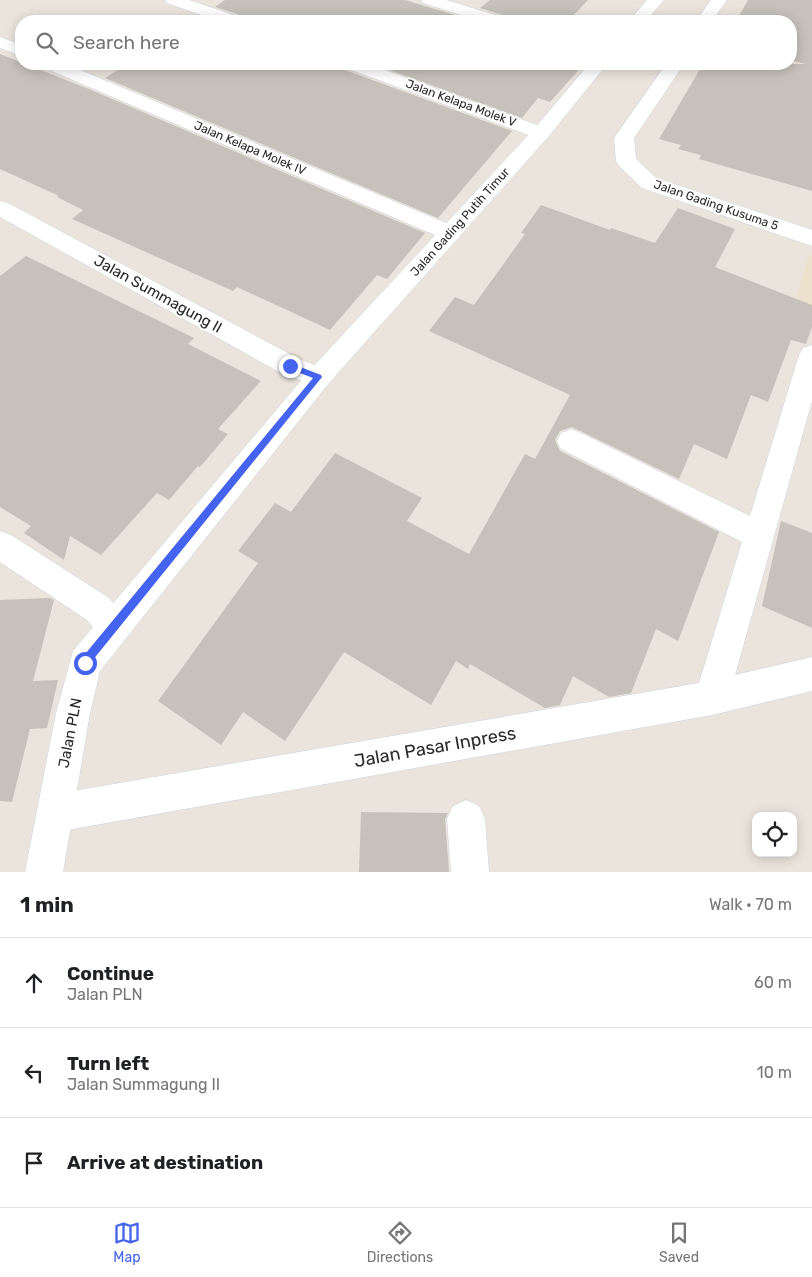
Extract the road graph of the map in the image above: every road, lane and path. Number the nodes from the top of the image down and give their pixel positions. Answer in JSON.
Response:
{"nodes":[{"id":1,"x":173,"y":0,"type":"edge"},
{"id":2,"x":429,"y":0,"type":"edge"},
{"id":3,"x":656,"y":0,"type":"edge"},
{"id":4,"x":719,"y":0,"type":"edge"},
{"id":5,"x":216,"y":15,"type":"edge"},
{"id":6,"x":477,"y":15,"type":"edge"},
{"id":7,"x":642,"y":15,"type":"edge"},
{"id":8,"x":708,"y":15,"type":"edge"},
{"id":9,"x":0,"y":42,"type":"edge"},
{"id":10,"x":15,"y":48,"type":"edge"},
{"id":11,"x":64,"y":70,"type":"edge"},
{"id":12,"x":368,"y":70,"type":"edge"},
{"id":13,"x":593,"y":70,"type":"edge"},
{"id":14,"x":671,"y":70,"type":"edge"},
{"id":15,"x":541,"y":133,"type":"junction"},
{"id":16,"x":0,"y":208,"type":"edge"},
{"id":17,"x":450,"y":232,"type":"junction"},
{"id":18,"x":812,"y":238,"type":"edge"},
{"id":19,"x":812,"y":355,"type":"edge"},
{"id":20,"x":319,"y":377,"type":"junction"},
{"id":21,"x":571,"y":441,"type":"dead end"},
{"id":22,"x":760,"y":536,"type":"junction"},
{"id":23,"x":0,"y":545,"type":"edge"},
{"id":24,"x":113,"y":627,"type":"junction"},
{"id":25,"x":812,"y":674,"type":"edge"},
{"id":26,"x":712,"y":698,"type":"junction"},
{"id":27,"x":56,"y":814,"type":"junction"},
{"id":28,"x":466,"y":818,"type":"dead end"},
{"id":29,"x":44,"y":872,"type":"edge"},
{"id":30,"x":470,"y":872,"type":"edge"}],
"edges":[{"from":1,"to":5,"type":"street"},
{"from":2,"to":6,"type":"street"},
{"from":3,"to":7,"type":"street"},
{"from":4,"to":8,"type":"street"},
{"from":9,"to":10,"type":"street"},
{"from":11,"to":17,"type":"street","name":"Jalan Kelapa Molek IV"},
{"from":12,"to":15,"type":"street","name":"Jalan Kelapa Molek V"},
{"from":13,"to":15,"type":"street","name":"Jalan Gading Putih Timur"},
{"from":14,"to":18,"type":"street","name":"Jalan Gading Kusuma 5"},
{"from":15,"to":17,"type":"street","name":"Jalan Gading Putih Timur"},
{"from":16,"to":20,"type":"street","name":"Jalan Summagung II"},
{"from":17,"to":20,"type":"street","name":"Jalan Gading Putih Timur"},
{"from":19,"to":22,"type":"street"},
{"from":20,"to":24,"type":"street","name":"Jalan PLN"},
{"from":21,"to":22,"type":"street"},
{"from":22,"to":26,"type":"street"},
{"from":23,"to":24,"type":"street"},
{"from":24,"to":27,"type":"street","name":"Jalan PLN"},
{"from":25,"to":26,"type":"street","name":"Jalan Pasar Inpress"},
{"from":26,"to":27,"type":"street","name":"Jalan Pasar Inpress"},
{"from":27,"to":29,"type":"street","name":"Jalan PLN"},
{"from":28,"to":30,"type":"street"}]}
